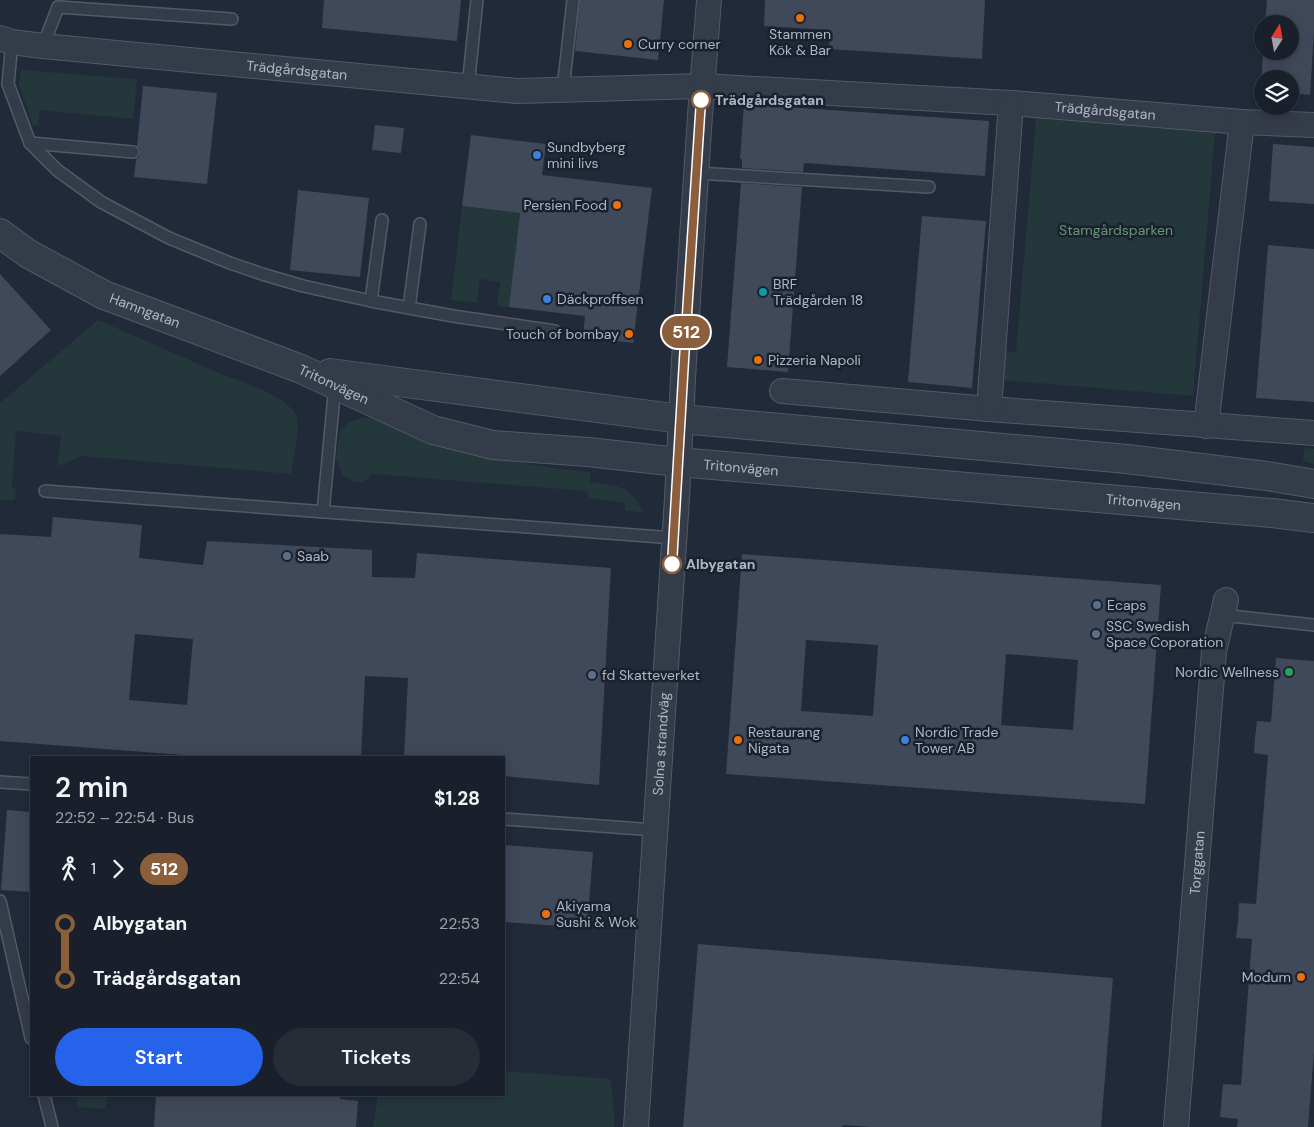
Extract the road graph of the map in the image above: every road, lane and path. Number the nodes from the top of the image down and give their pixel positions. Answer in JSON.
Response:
{"nodes":[{"id":1,"x":477,"y":0,"type":"edge"},
{"id":2,"x":573,"y":0,"type":"edge"},
{"id":3,"x":709,"y":0,"type":"edge"},
{"id":4,"x":232,"y":19,"type":"dead end"},
{"id":5,"x":6,"y":40,"type":"edge"},
{"id":6,"x":43,"y":46,"type":"junction"},
{"id":7,"x":702,"y":86,"type":"junction"},
{"id":8,"x":468,"y":88,"type":"junction"},
{"id":9,"x":563,"y":89,"type":"junction"},
{"id":10,"x":1011,"y":103,"type":"junction"},
{"id":11,"x":1242,"y":122,"type":"junction"},
{"id":12,"x":1314,"y":125,"type":"edge"},
{"id":13,"x":30,"y":143,"type":"junction"},
{"id":14,"x":133,"y":152,"type":"dead end"},
{"id":15,"x":696,"y":173,"type":"junction"},
{"id":16,"x":929,"y":187,"type":"dead end"},
{"id":17,"x":382,"y":220,"type":"dead end"},
{"id":18,"x":420,"y":224,"type":"dead end"},
{"id":19,"x":0,"y":232,"type":"edge"},
{"id":20,"x":371,"y":301,"type":"junction"},
{"id":21,"x":409,"y":308,"type":"junction"},
{"id":22,"x":554,"y":331,"type":"dead end"},
{"id":23,"x":301,"y":369,"type":"junction"},
{"id":24,"x":335,"y":385,"type":"junction"},
{"id":25,"x":782,"y":391,"type":"dead end"},
{"id":26,"x":989,"y":409,"type":"junction"},
{"id":27,"x":681,"y":419,"type":"junction"},
{"id":28,"x":1206,"y":426,"type":"junction"},
{"id":29,"x":1314,"y":433,"type":"edge"},
{"id":30,"x":678,"y":462,"type":"junction"},
{"id":31,"x":1314,"y":484,"type":"edge"},
{"id":32,"x":45,"y":491,"type":"dead end"},
{"id":33,"x":322,"y":512,"type":"junction"},
{"id":34,"x":1314,"y":518,"type":"edge"},
{"id":35,"x":674,"y":538,"type":"junction"},
{"id":36,"x":1224,"y":608,"type":"joint"},
{"id":37,"x":1314,"y":625,"type":"edge"},
{"id":38,"x":0,"y":782,"type":"edge"},
{"id":39,"x":30,"y":784,"type":"edge"},
{"id":40,"x":505,"y":819,"type":"edge"},
{"id":41,"x":655,"y":830,"type":"junction"},
{"id":42,"x":0,"y":901,"type":"edge"},
{"id":43,"x":30,"y":1034,"type":"edge"},
{"id":44,"x":44,"y":1096,"type":"edge"},
{"id":45,"x":52,"y":1127,"type":"edge"},
{"id":46,"x":636,"y":1127,"type":"edge"},
{"id":47,"x":1176,"y":1127,"type":"edge"}],
"edges":[{"from":1,"to":8,"type":"lane"},
{"from":2,"to":9,"type":"lane"},
{"from":3,"to":7,"type":"street"},
{"from":4,"to":6,"type":"lane"},
{"from":5,"to":6,"type":"street","name":"Trädgårdsgatan"},
{"from":5,"to":13,"type":"lane"},
{"from":6,"to":8,"type":"street","name":"Trädgårdsgatan"},
{"from":7,"to":9,"type":"street","name":"Trädgårdsgatan"},
{"from":7,"to":10,"type":"street","name":"Trädgårdsgatan"},
{"from":7,"to":15,"type":"street"},
{"from":8,"to":9,"type":"street","name":"Trädgårdsgatan"},
{"from":10,"to":11,"type":"street","name":"Trädgårdsgatan"},
{"from":10,"to":26,"type":"street"},
{"from":11,"to":12,"type":"street","name":"Trädgårdsgatan"},
{"from":11,"to":28,"type":"street"},
{"from":13,"to":14,"type":"lane"},
{"from":13,"to":20,"type":"lane"},
{"from":15,"to":16,"type":"lane"},
{"from":15,"to":27,"type":"street"},
{"from":17,"to":20,"type":"lane"},
{"from":18,"to":21,"type":"lane"},
{"from":19,"to":23,"type":"street","name":"Hamngatan"},
{"from":20,"to":21,"type":"lane"},
{"from":21,"to":22,"type":"lane"},
{"from":23,"to":24,"type":"street","name":"Tritonvägen"},
{"from":23,"to":27,"type":"street","name":"Tritonvägen"},
{"from":24,"to":30,"type":"street","name":"Tritonvägen"},
{"from":24,"to":33,"type":"lane"},
{"from":25,"to":26,"type":"street"},
{"from":26,"to":28,"type":"street"},
{"from":27,"to":30,"type":"street","name":"Solna strandväg"},
{"from":27,"to":31,"type":"street","name":"Tritonvägen"},
{"from":28,"to":29,"type":"street"},
{"from":30,"to":34,"type":"street","name":"Tritonvägen"},
{"from":30,"to":35,"type":"street","name":"Solna strandväg"},
{"from":32,"to":33,"type":"lane"},
{"from":33,"to":35,"type":"lane"},
{"from":35,"to":41,"type":"street","name":"Solna strandväg"},
{"from":36,"to":37,"type":"lane"},
{"from":36,"to":47,"type":"street","name":"Torggatan"},
{"from":38,"to":39,"type":"lane"},
{"from":40,"to":41,"type":"lane"},
{"from":41,"to":46,"type":"street","name":"Solna strandväg"},
{"from":42,"to":43,"type":"lane"},
{"from":44,"to":45,"type":"lane"}]}
